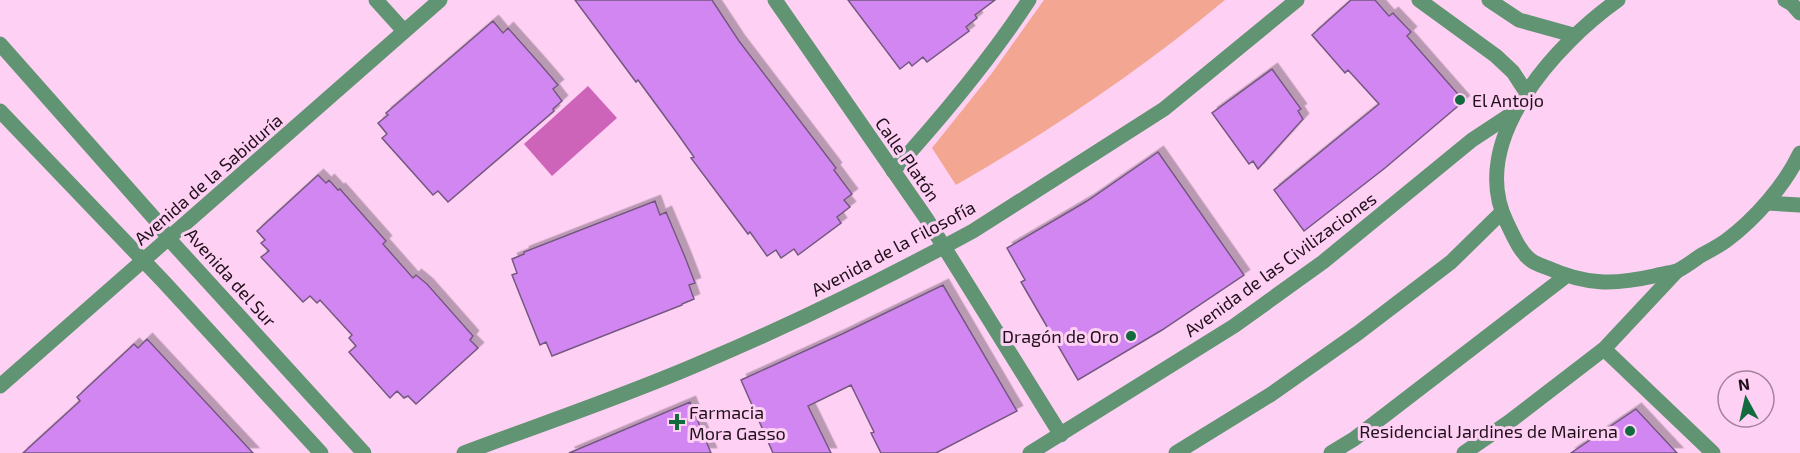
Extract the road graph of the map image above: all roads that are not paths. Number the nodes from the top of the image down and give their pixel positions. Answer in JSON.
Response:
{"nodes":[{"id":1,"x":376,"y":0,"type":"edge"},
{"id":2,"x":440,"y":0,"type":"edge"},
{"id":3,"x":775,"y":0,"type":"edge"},
{"id":4,"x":1029,"y":0,"type":"edge"},
{"id":5,"x":1297,"y":0,"type":"edge"},
{"id":6,"x":1419,"y":0,"type":"edge"},
{"id":7,"x":1489,"y":0,"type":"edge"},
{"id":8,"x":1618,"y":0,"type":"edge"},
{"id":9,"x":1785,"y":0,"type":"edge"},
{"id":10,"x":1800,"y":13,"type":"edge"},
{"id":11,"x":404,"y":31,"type":"junction"},
{"id":12,"x":1573,"y":36,"type":"junction"},
{"id":13,"x":0,"y":44,"type":"edge"},
{"id":14,"x":1526,"y":92,"type":"junction"},
{"id":15,"x":0,"y":111,"type":"edge"},
{"id":16,"x":1513,"y":113,"type":"junction"},
{"id":17,"x":1800,"y":153,"type":"edge"},
{"id":18,"x":892,"y":171,"type":"junction"},
{"id":19,"x":1767,"y":202,"type":"junction"},
{"id":20,"x":1800,"y":205,"type":"edge"},
{"id":21,"x":1502,"y":212,"type":"junction"},
{"id":22,"x":170,"y":238,"type":"junction"},
{"id":23,"x":944,"y":247,"type":"junction"},
{"id":24,"x":144,"y":261,"type":"junction"},
{"id":25,"x":1677,"y":271,"type":"junction"},
{"id":26,"x":1566,"y":276,"type":"junction"},
{"id":27,"x":1604,"y":349,"type":"junction"},
{"id":28,"x":0,"y":386,"type":"edge"},
{"id":29,"x":1061,"y":435,"type":"junction"},
{"id":30,"x":321,"y":453,"type":"edge"},
{"id":31,"x":364,"y":453,"type":"edge"},
{"id":32,"x":464,"y":453,"type":"edge"},
{"id":33,"x":1030,"y":453,"type":"edge"},
{"id":34,"x":1176,"y":453,"type":"edge"},
{"id":35,"x":1330,"y":453,"type":"edge"},
{"id":36,"x":1464,"y":453,"type":"edge"},
{"id":37,"x":1713,"y":453,"type":"edge"}],
"edges":[{"from":1,"to":11,"type":"street"},
{"from":2,"to":11,"type":"street","name":"Avenida de la Sabiduría"},
{"from":3,"to":18,"type":"street","name":"Calle Platón"},
{"from":4,"to":18,"type":"street"},
{"from":5,"to":23,"type":"street","name":"Avenida de la Filosofía"},
{"from":6,"to":14,"type":"street"},
{"from":7,"to":12,"type":"street"},
{"from":8,"to":12,"type":"street"},
{"from":9,"to":10,"type":"street"},
{"from":11,"to":22,"type":"street","name":"Avenida de la Sabiduría"},
{"from":12,"to":14,"type":"street"},
{"from":13,"to":22,"type":"street","name":"Avenida del Sur"},
{"from":14,"to":16,"type":"street"},
{"from":15,"to":24,"type":"street"},
{"from":16,"to":21,"type":"street"},
{"from":16,"to":29,"type":"street","name":"Avenida de las Civilizaciones"},
{"from":17,"to":19,"type":"street"},
{"from":18,"to":23,"type":"street","name":"Calle Platón"},
{"from":19,"to":20,"type":"street"},
{"from":19,"to":25,"type":"street"},
{"from":21,"to":26,"type":"street"},
{"from":21,"to":34,"type":"street"},
{"from":22,"to":24,"type":"street","name":"Avenida de la Sabiduría"},
{"from":22,"to":31,"type":"street","name":"Avenida del Sur"},
{"from":23,"to":29,"type":"street","name":"Calle Platón"},
{"from":23,"to":32,"type":"street","name":"Avenida de la Filosofía"},
{"from":24,"to":28,"type":"street","name":"Avenida de la Sabiduría"},
{"from":24,"to":30,"type":"street"},
{"from":25,"to":26,"type":"street"},
{"from":25,"to":27,"type":"street"},
{"from":26,"to":35,"type":"street"},
{"from":27,"to":36,"type":"street"},
{"from":27,"to":37,"type":"street"},
{"from":29,"to":33,"type":"street","name":"Avenida de las Civilizaciones"}]}
